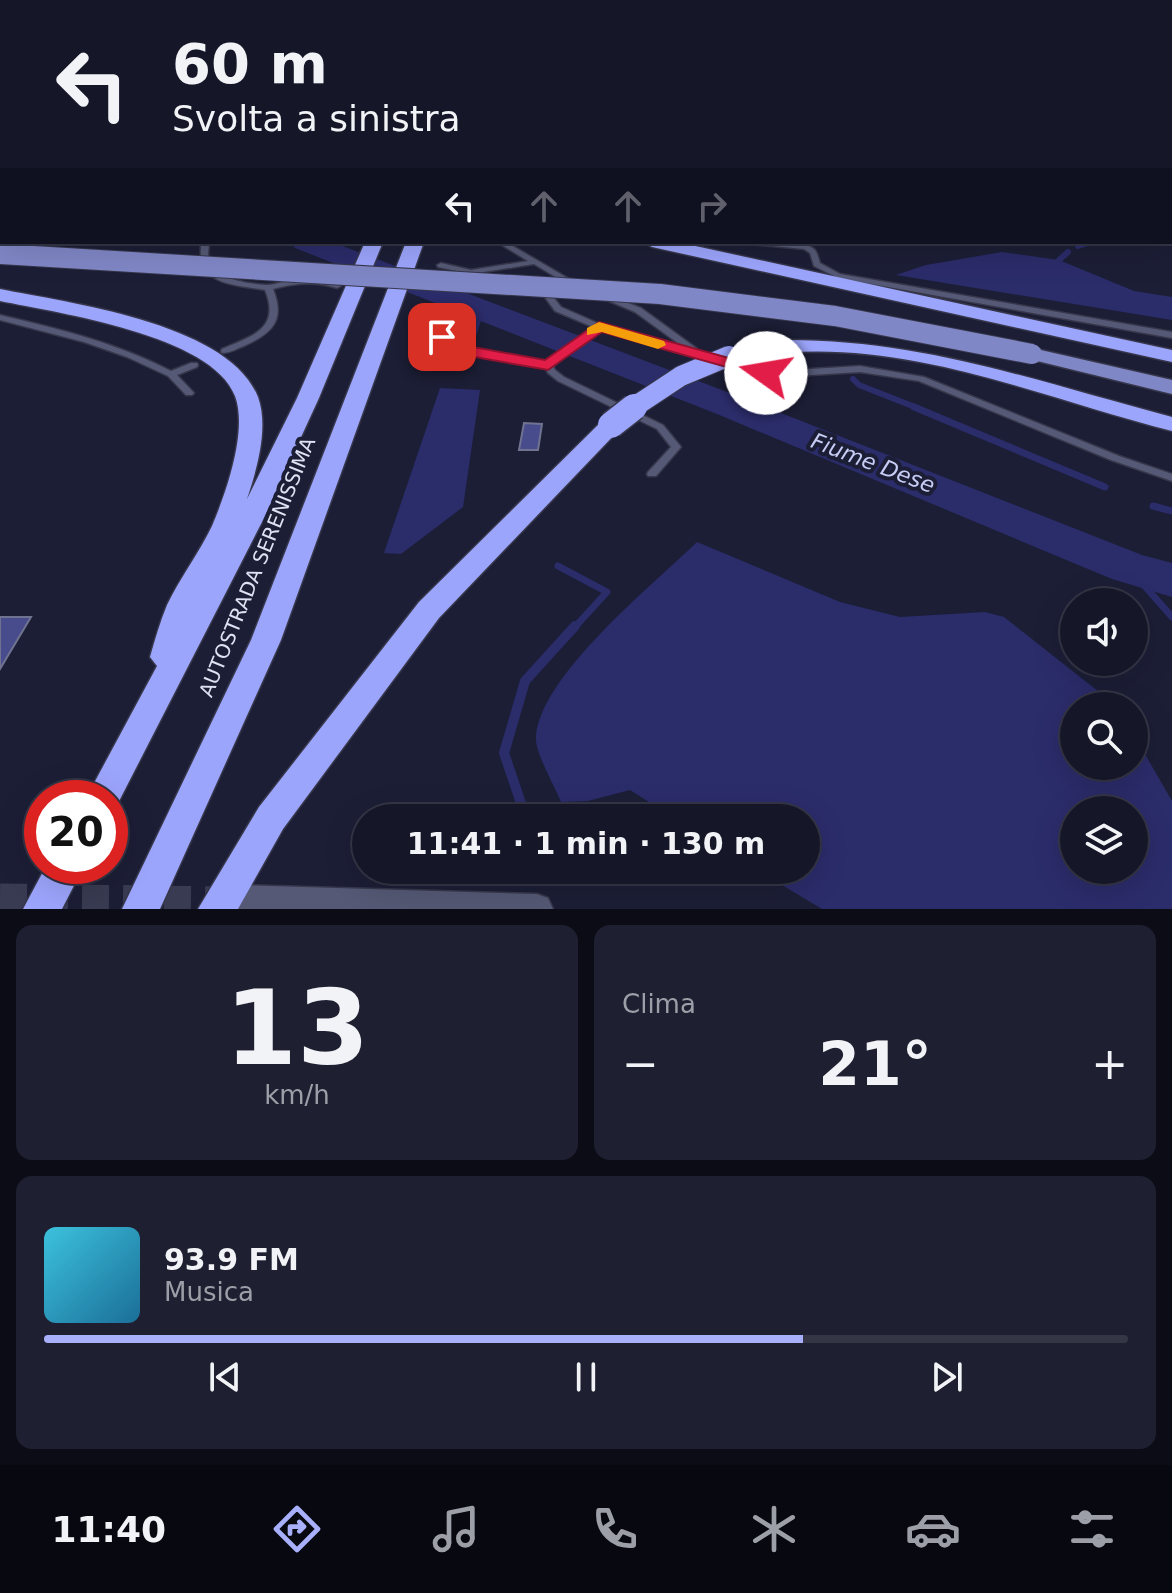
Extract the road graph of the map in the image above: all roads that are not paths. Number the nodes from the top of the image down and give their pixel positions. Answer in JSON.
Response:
{"nodes":[{"id":1,"x":205,"y":244,"type":"edge"},
{"id":2,"x":414,"y":244,"type":"edge"},
{"id":3,"x":504,"y":244,"type":"edge"},
{"id":4,"x":661,"y":244,"type":"edge"},
{"id":5,"x":773,"y":244,"type":"edge"},
{"id":6,"x":371,"y":249,"type":"edge"},
{"id":7,"x":0,"y":254,"type":"edge"},
{"id":8,"x":533,"y":262,"type":"junction"},
{"id":9,"x":441,"y":265,"type":"dead end"},
{"id":10,"x":556,"y":276,"type":"junction"},
{"id":11,"x":346,"y":286,"type":"junction"},
{"id":12,"x":268,"y":288,"type":"junction"},
{"id":13,"x":0,"y":295,"type":"edge"},
{"id":14,"x":0,"y":317,"type":"edge"},
{"id":15,"x":421,"y":322,"type":"dead end"},
{"id":16,"x":599,"y":327,"type":"junction"},
{"id":17,"x":1172,"y":335,"type":"edge"},
{"id":18,"x":225,"y":351,"type":"dead end"},
{"id":19,"x":694,"y":351,"type":"junction"},
{"id":20,"x":1172,"y":356,"type":"edge"},
{"id":21,"x":552,"y":362,"type":"junction"},
{"id":22,"x":194,"y":365,"type":"dead end"},
{"id":23,"x":171,"y":374,"type":"junction"},
{"id":24,"x":1172,"y":387,"type":"edge"},
{"id":25,"x":189,"y":393,"type":"dead end"},
{"id":26,"x":1172,"y":424,"type":"edge"},
{"id":27,"x":652,"y":474,"type":"dead end"},
{"id":28,"x":1172,"y":478,"type":"edge"},
{"id":29,"x":153,"y":700,"type":"junction"},
{"id":30,"x":112,"y":780,"type":"edge"},
{"id":31,"x":56,"y":884,"type":"edge"},
{"id":32,"x":227,"y":905,"type":"edge"},
{"id":33,"x":42,"y":909,"type":"edge"},
{"id":34,"x":141,"y":909,"type":"edge"},
{"id":35,"x":537,"y":909,"type":"edge"}],
"edges":[{"from":1,"to":12,"type":"lane"},
{"from":2,"to":34,"type":"highway","name":"AUTOSTRADA SERENISSIMA"},
{"from":3,"to":8,"type":"lane"},
{"from":4,"to":20,"type":"highway"},
{"from":5,"to":17,"type":"lane"},
{"from":6,"to":11,"type":"highway","name":"AUTOSTRADA SERENISSIMA"},
{"from":7,"to":24,"type":"main road","bridge":true},
{"from":8,"to":9,"type":"lane"},
{"from":8,"to":10,"type":"lane"},
{"from":10,"to":16,"type":"lane"},
{"from":10,"to":19,"type":"lane"},
{"from":11,"to":12,"type":"lane"},
{"from":11,"to":29,"type":"highway","name":"AUTOSTRADA SERENISSIMA"},
{"from":12,"to":18,"type":"lane"},
{"from":13,"to":29,"type":"highway"},
{"from":14,"to":23,"type":"lane"},
{"from":15,"to":21,"type":"lane"},
{"from":16,"to":19,"type":"lane"},
{"from":16,"to":21,"type":"lane"},
{"from":19,"to":28,"type":"lane"},
{"from":21,"to":27,"type":"lane"},
{"from":22,"to":23,"type":"lane"},
{"from":23,"to":25,"type":"lane"},
{"from":26,"to":32,"type":"highway","bridge":true},
{"from":29,"to":30,"type":"highway","name":"AUTOSTRADA SERENISSIMA"},
{"from":31,"to":33,"type":"highway"},
{"from":32,"to":35,"type":"street"}]}
